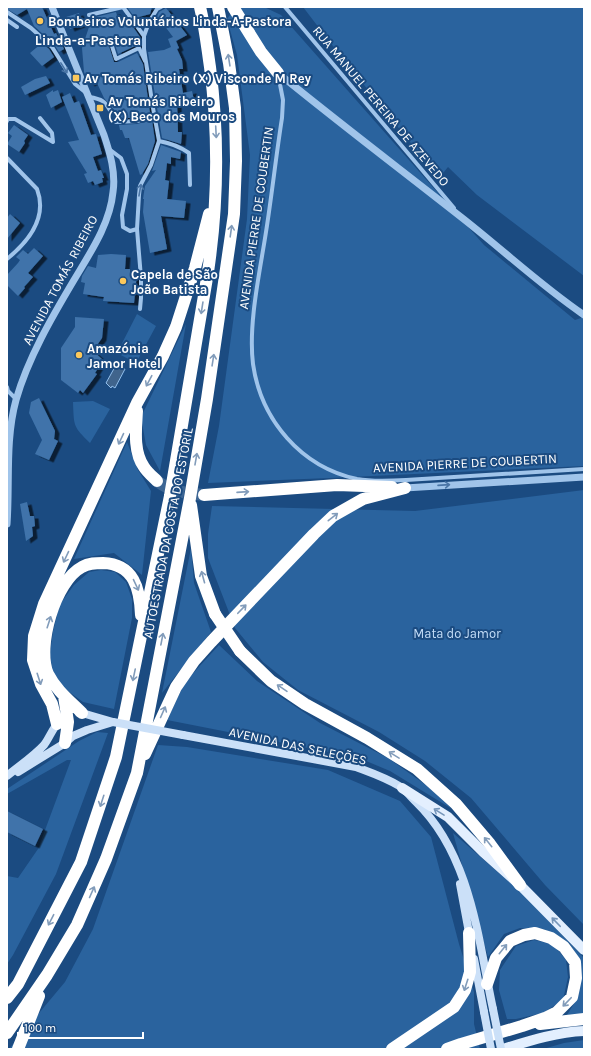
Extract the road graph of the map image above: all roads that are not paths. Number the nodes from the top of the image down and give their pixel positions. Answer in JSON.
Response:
{"nodes":[{"id":1,"x":52,"y":7,"type":"edge"},
{"id":2,"x":123,"y":7,"type":"edge"},
{"id":3,"x":161,"y":7,"type":"edge"},
{"id":4,"x":200,"y":7,"type":"edge"},
{"id":5,"x":218,"y":7,"type":"edge"},
{"id":6,"x":233,"y":7,"type":"edge"},
{"id":7,"x":285,"y":7,"type":"edge"},
{"id":8,"x":7,"y":12,"type":"edge"},
{"id":9,"x":89,"y":15,"type":"dead end"},
{"id":10,"x":7,"y":20,"type":"edge"},
{"id":11,"x":17,"y":27,"type":"dead end"},
{"id":12,"x":144,"y":36,"type":"junction"},
{"id":13,"x":110,"y":40,"type":"dead end"},
{"id":14,"x":147,"y":66,"type":"junction"},
{"id":15,"x":278,"y":73,"type":"junction"},
{"id":16,"x":88,"y":95,"type":"junction"},
{"id":17,"x":111,"y":112,"type":"dead end"},
{"id":18,"x":154,"y":116,"type":"junction"},
{"id":19,"x":40,"y":118,"type":"dead end"},
{"id":20,"x":7,"y":120,"type":"edge"},
{"id":21,"x":116,"y":122,"type":"dead end"},
{"id":22,"x":159,"y":141,"type":"junction"},
{"id":23,"x":108,"y":148,"type":"junction"},
{"id":24,"x":7,"y":158,"type":"edge"},
{"id":25,"x":190,"y":185,"type":"dead end"},
{"id":26,"x":216,"y":186,"type":"junction"},
{"id":27,"x":462,"y":218,"type":"junction"},
{"id":28,"x":136,"y":229,"type":"junction"},
{"id":29,"x":7,"y":259,"type":"edge"},
{"id":30,"x":140,"y":309,"type":"dead end"},
{"id":31,"x":584,"y":315,"type":"edge"},
{"id":32,"x":7,"y":387,"type":"edge"},
{"id":33,"x":16,"y":399,"type":"junction"},
{"id":34,"x":137,"y":403,"type":"junction"},
{"id":35,"x":584,"y":469,"type":"edge"},
{"id":36,"x":584,"y":476,"type":"edge"},
{"id":37,"x":157,"y":481,"type":"tunnel mouth"},
{"id":38,"x":405,"y":488,"type":"junction"},
{"id":39,"x":204,"y":495,"type":"tunnel mouth"},
{"id":40,"x":190,"y":498,"type":"junction"},
{"id":41,"x":7,"y":524,"type":"edge"},
{"id":42,"x":142,"y":636,"type":"junction"},
{"id":43,"x":64,"y":696,"type":"junction"},
{"id":44,"x":67,"y":714,"type":"junction"},
{"id":45,"x":86,"y":714,"type":"junction"},
{"id":46,"x":113,"y":722,"type":"junction"},
{"id":47,"x":57,"y":724,"type":"junction"},
{"id":48,"x":65,"y":743,"type":"junction"},
{"id":49,"x":137,"y":774,"type":"junction"},
{"id":50,"x":7,"y":776,"type":"edge"},
{"id":51,"x":7,"y":779,"type":"edge"},
{"id":52,"x":402,"y":788,"type":"junction"},
{"id":53,"x":458,"y":868,"type":"junction"},
{"id":54,"x":520,"y":885,"type":"junction"},
{"id":55,"x":469,"y":933,"type":"junction"},
{"id":56,"x":584,"y":950,"type":"edge"},
{"id":57,"x":47,"y":976,"type":"junction"},
{"id":58,"x":487,"y":984,"type":"junction"},
{"id":59,"x":7,"y":998,"type":"edge"},
{"id":60,"x":488,"y":1011,"type":"junction"},
{"id":61,"x":584,"y":1020,"type":"edge"},
{"id":62,"x":522,"y":1026,"type":"junction"},
{"id":63,"x":584,"y":1031,"type":"edge"},
{"id":64,"x":7,"y":1033,"type":"edge"},
{"id":65,"x":18,"y":1049,"type":"edge"},
{"id":66,"x":392,"y":1049,"type":"edge"},
{"id":67,"x":447,"y":1049,"type":"edge"},
{"id":68,"x":491,"y":1049,"type":"edge"},
{"id":69,"x":502,"y":1049,"type":"edge"}],
"edges":[{"from":1,"to":16,"type":"street","name":"AVENIDA TOMÁS RIBEIRO"},
{"from":2,"to":9,"type":"street"},
{"from":2,"to":12,"type":"street"},
{"from":3,"to":12,"type":"street"},
{"from":4,"to":26,"type":"highway","name":"AUTOESTRADA DA COSTA DO ESTORIL","one_way":true},
{"from":40,"to":5,"type":"highway","name":"AUTOESTRADA DA COSTA DO ESTORIL","one_way":true},
{"from":6,"to":15,"type":"highway"},
{"from":7,"to":27,"type":"street","name":"RUA MANUEL PEREIRA DE AZEVEDO"},
{"from":8,"to":16,"type":"street","one_way":true},
{"from":10,"to":11,"type":"street"},
{"from":12,"to":14,"type":"street"},
{"from":13,"to":14,"type":"street"},
{"from":14,"to":18,"type":"street"},
{"from":15,"to":27,"type":"street"},
{"from":15,"to":35,"type":"street","name":"AVENIDA PIERRE DE COUBERTIN"},
{"from":16,"to":17,"type":"street"},
{"from":16,"to":23,"type":"street","name":"AVENIDA TOMÁS RIBEIRO"},
{"from":18,"to":21,"type":"street"},
{"from":18,"to":22,"type":"street"},
{"from":19,"to":20,"type":"street"},
{"from":22,"to":25,"type":"street"},
{"from":28,"to":22,"type":"street","one_way":true},
{"from":23,"to":28,"type":"street"},
{"from":23,"to":33,"type":"street","name":"AVENIDA TOMÁS RIBEIRO"},
{"from":24,"to":29,"type":"street"},
{"from":26,"to":34,"type":"highway","one_way":true},
{"from":26,"to":42,"type":"highway","name":"AUTOESTRADA DA COSTA DO ESTORIL","one_way":true},
{"from":27,"to":31,"type":"street"},
{"from":28,"to":30,"type":"street"},
{"from":32,"to":33,"type":"street"},
{"from":33,"to":41,"type":"street","name":"AVENIDA TOMÁS RIBEIRO"},
{"from":34,"to":37,"type":"highway"},
{"from":34,"to":47,"type":"highway","one_way":true},
{"from":38,"to":36,"type":"street","name":"AVENIDA PIERRE DE COUBERTIN","one_way":true},
{"from":39,"to":38,"type":"highway","one_way":true},
{"from":49,"to":38,"type":"highway","one_way":true},
{"from":49,"to":40,"type":"highway","name":"AUTOESTRADA DA COSTA DO ESTORIL","one_way":true},
{"from":54,"to":40,"type":"highway","one_way":true,"bridge":true},
{"from":43,"to":42,"type":"highway","one_way":true},
{"from":42,"to":59,"type":"highway","name":"AUTOESTRADA DA COSTA DO ESTORIL","one_way":true},
{"from":43,"to":44,"type":"highway"},
{"from":43,"to":45,"type":"highway"},
{"from":44,"to":45,"type":"main road"},
{"from":44,"to":47,"type":"main road"},
{"from":44,"to":48,"type":"highway"},
{"from":45,"to":46,"type":"main road","name":"AVENIDA DAS SELEÇÕES"},
{"from":46,"to":48,"type":"main road"},
{"from":46,"to":52,"type":"main road","name":"AVENIDA DAS SELEÇÕES","bridge":true},
{"from":47,"to":50,"type":"main road"},
{"from":48,"to":51,"type":"main road"},
{"from":57,"to":49,"type":"highway","name":"AUTOESTRADA DA COSTA DO ESTORIL","one_way":true},
{"from":52,"to":53,"type":"main road","name":"AVENIDA DAS SELEÇÕES"},
{"from":54,"to":52,"type":"main road","one_way":true},
{"from":53,"to":55,"type":"main road","name":"AVENIDA DAS SELEÇÕES"},
{"from":53,"to":58,"type":"main road","name":"AVENIDA DAS SELEÇÕES"},
{"from":56,"to":54,"type":"main road","one_way":true},
{"from":55,"to":60,"type":"main road","name":"AVENIDA DAS SELEÇÕES"},
{"from":55,"to":66,"type":"highway","one_way":true},
{"from":57,"to":64,"type":"highway","name":"AUTOESTRADA DA COSTA DO ESTORIL"},
{"from":57,"to":65,"type":"highway"},
{"from":58,"to":60,"type":"main road","name":"AVENIDA DAS SELEÇÕES"},
{"from":58,"to":62,"type":"highway","one_way":true},
{"from":60,"to":68,"type":"main road","name":"AVENIDA DAS SELEÇÕES","bridge":true},
{"from":60,"to":69,"type":"main road","name":"AVENIDA DAS SELEÇÕES","bridge":true},
{"from":61,"to":62,"type":"highway"},
{"from":62,"to":67,"type":"highway"},
{"from":63,"to":69,"type":"main road"}]}
